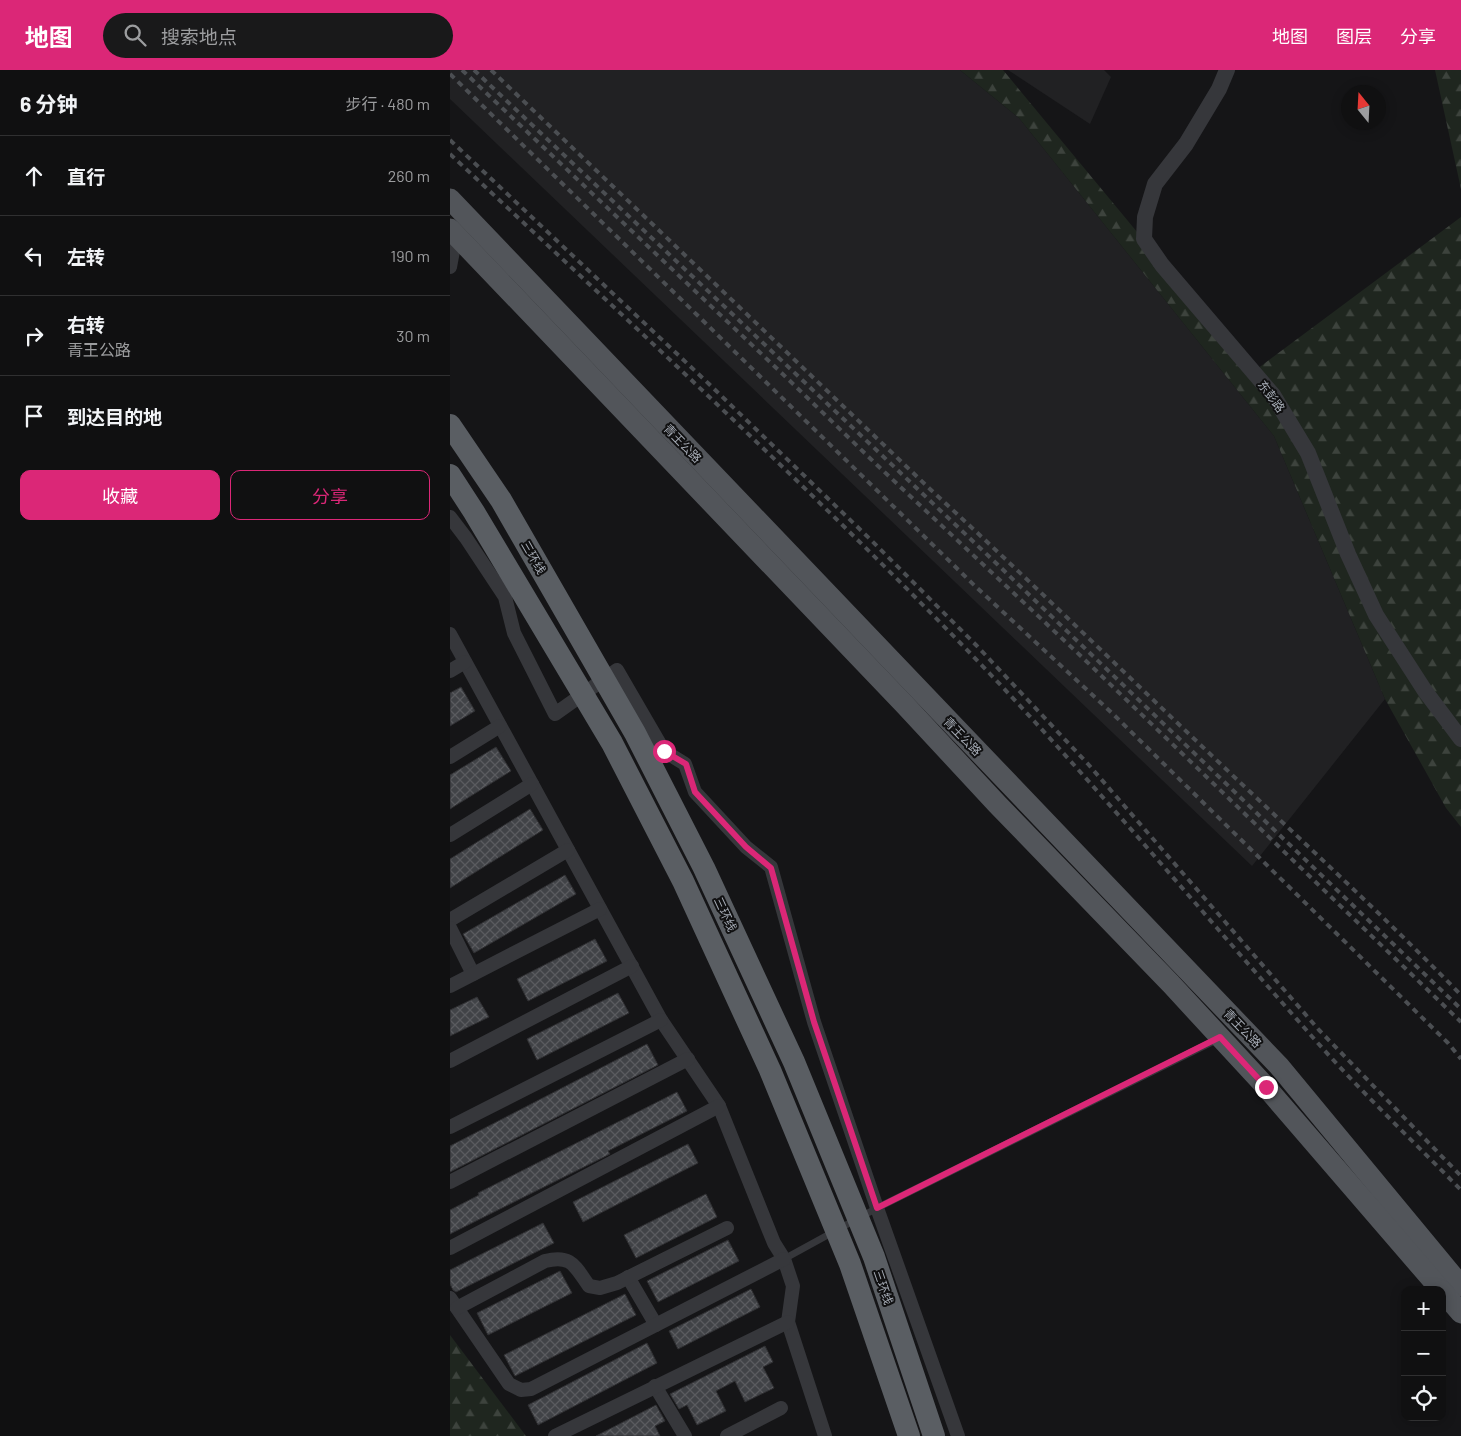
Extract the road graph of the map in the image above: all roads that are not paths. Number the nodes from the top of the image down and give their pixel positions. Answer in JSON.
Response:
{"nodes":[{"id":1,"x":1227,"y":70,"type":"edge"},
{"id":2,"x":450,"y":199,"type":"edge"},
{"id":3,"x":453,"y":232,"type":"edge"},
{"id":4,"x":450,"y":267,"type":"edge"},
{"id":5,"x":450,"y":424,"type":"edge"},
{"id":6,"x":450,"y":475,"type":"edge"},
{"id":7,"x":450,"y":517,"type":"edge"},
{"id":8,"x":450,"y":634,"type":"edge"},
{"id":9,"x":465,"y":662,"type":"junction"},
{"id":10,"x":450,"y":671,"type":"edge"},
{"id":11,"x":500,"y":726,"type":"junction"},
{"id":12,"x":1461,"y":740,"type":"edge"},
{"id":13,"x":450,"y":757,"type":"edge"},
{"id":14,"x":532,"y":784,"type":"junction"},
{"id":15,"x":450,"y":835,"type":"edge"},
{"id":16,"x":568,"y":850,"type":"junction"},
{"id":17,"x":600,"y":909,"type":"junction"},
{"id":18,"x":450,"y":920,"type":"edge"},
{"id":19,"x":450,"y":928,"type":"edge"},
{"id":20,"x":632,"y":966,"type":"junction"},
{"id":21,"x":473,"y":974,"type":"junction"},
{"id":22,"x":450,"y":986,"type":"edge"},
{"id":23,"x":661,"y":1020,"type":"junction"},
{"id":24,"x":1220,"y":1037,"type":"junction"},
{"id":25,"x":688,"y":1059,"type":"junction"},
{"id":26,"x":450,"y":1061,"type":"edge"},
{"id":27,"x":719,"y":1106,"type":"junction"},
{"id":28,"x":450,"y":1127,"type":"edge"},
{"id":29,"x":450,"y":1182,"type":"edge"},
{"id":30,"x":877,"y":1208,"type":"junction"},
{"id":31,"x":727,"y":1228,"type":"dead end"},
{"id":32,"x":450,"y":1248,"type":"edge"},
{"id":33,"x":784,"y":1258,"type":"junction"},
{"id":34,"x":628,"y":1277,"type":"junction"},
{"id":35,"x":1439,"y":1286,"type":"edge"},
{"id":36,"x":1461,"y":1286,"type":"edge"},
{"id":37,"x":1446,"y":1295,"type":"edge"},
{"id":38,"x":453,"y":1303,"type":"edge"},
{"id":39,"x":1461,"y":1313,"type":"edge"},
{"id":40,"x":788,"y":1322,"type":"junction"},
{"id":41,"x":656,"y":1325,"type":"junction"},
{"id":42,"x":654,"y":1386,"type":"junction"},
{"id":43,"x":781,"y":1408,"type":"dead end"},
{"id":44,"x":555,"y":1436,"type":"edge"},
{"id":45,"x":685,"y":1436,"type":"edge"},
{"id":46,"x":727,"y":1436,"type":"edge"},
{"id":47,"x":825,"y":1436,"type":"edge"},
{"id":48,"x":909,"y":1436,"type":"edge"},
{"id":49,"x":934,"y":1436,"type":"edge"},
{"id":50,"x":958,"y":1436,"type":"edge"}],
"edges":[{"from":1,"to":12,"type":"street","name":"东彭路"},
{"from":2,"to":36,"type":"main road","name":"青王公路"},
{"from":3,"to":4,"type":"street"},
{"from":3,"to":24,"type":"main road","name":"青王公路"},
{"from":5,"to":49,"type":"highway","name":"三环线","bridge":true},
{"from":6,"to":48,"type":"highway","name":"三环线","bridge":true},
{"from":7,"to":30,"type":"street"},
{"from":8,"to":9,"type":"street"},
{"from":9,"to":10,"type":"street"},
{"from":9,"to":11,"type":"street"},
{"from":11,"to":13,"type":"street"},
{"from":11,"to":14,"type":"street"},
{"from":14,"to":15,"type":"street"},
{"from":14,"to":16,"type":"street"},
{"from":16,"to":17,"type":"street"},
{"from":16,"to":18,"type":"street"},
{"from":17,"to":20,"type":"street"},
{"from":17,"to":21,"type":"street"},
{"from":19,"to":21,"type":"street"},
{"from":20,"to":23,"type":"street"},
{"from":20,"to":26,"type":"street"},
{"from":21,"to":22,"type":"street"},
{"from":23,"to":25,"type":"street"},
{"from":23,"to":28,"type":"street"},
{"from":24,"to":30,"type":"lane"},
{"from":24,"to":35,"type":"main road","name":"青王公路"},
{"from":25,"to":27,"type":"street"},
{"from":25,"to":29,"type":"street"},
{"from":27,"to":32,"type":"street"},
{"from":27,"to":33,"type":"street"},
{"from":30,"to":33,"type":"lane"},
{"from":30,"to":50,"type":"street"},
{"from":31,"to":34,"type":"street"},
{"from":33,"to":40,"type":"street"},
{"from":33,"to":41,"type":"street"},
{"from":34,"to":38,"type":"street"},
{"from":34,"to":41,"type":"street"},
{"from":37,"to":39,"type":"main road","name":"青王公路"},
{"from":38,"to":41,"type":"street"},
{"from":40,"to":42,"type":"street"},
{"from":40,"to":47,"type":"street"},
{"from":42,"to":44,"type":"street"},
{"from":42,"to":45,"type":"street"},
{"from":43,"to":46,"type":"street"}]}
